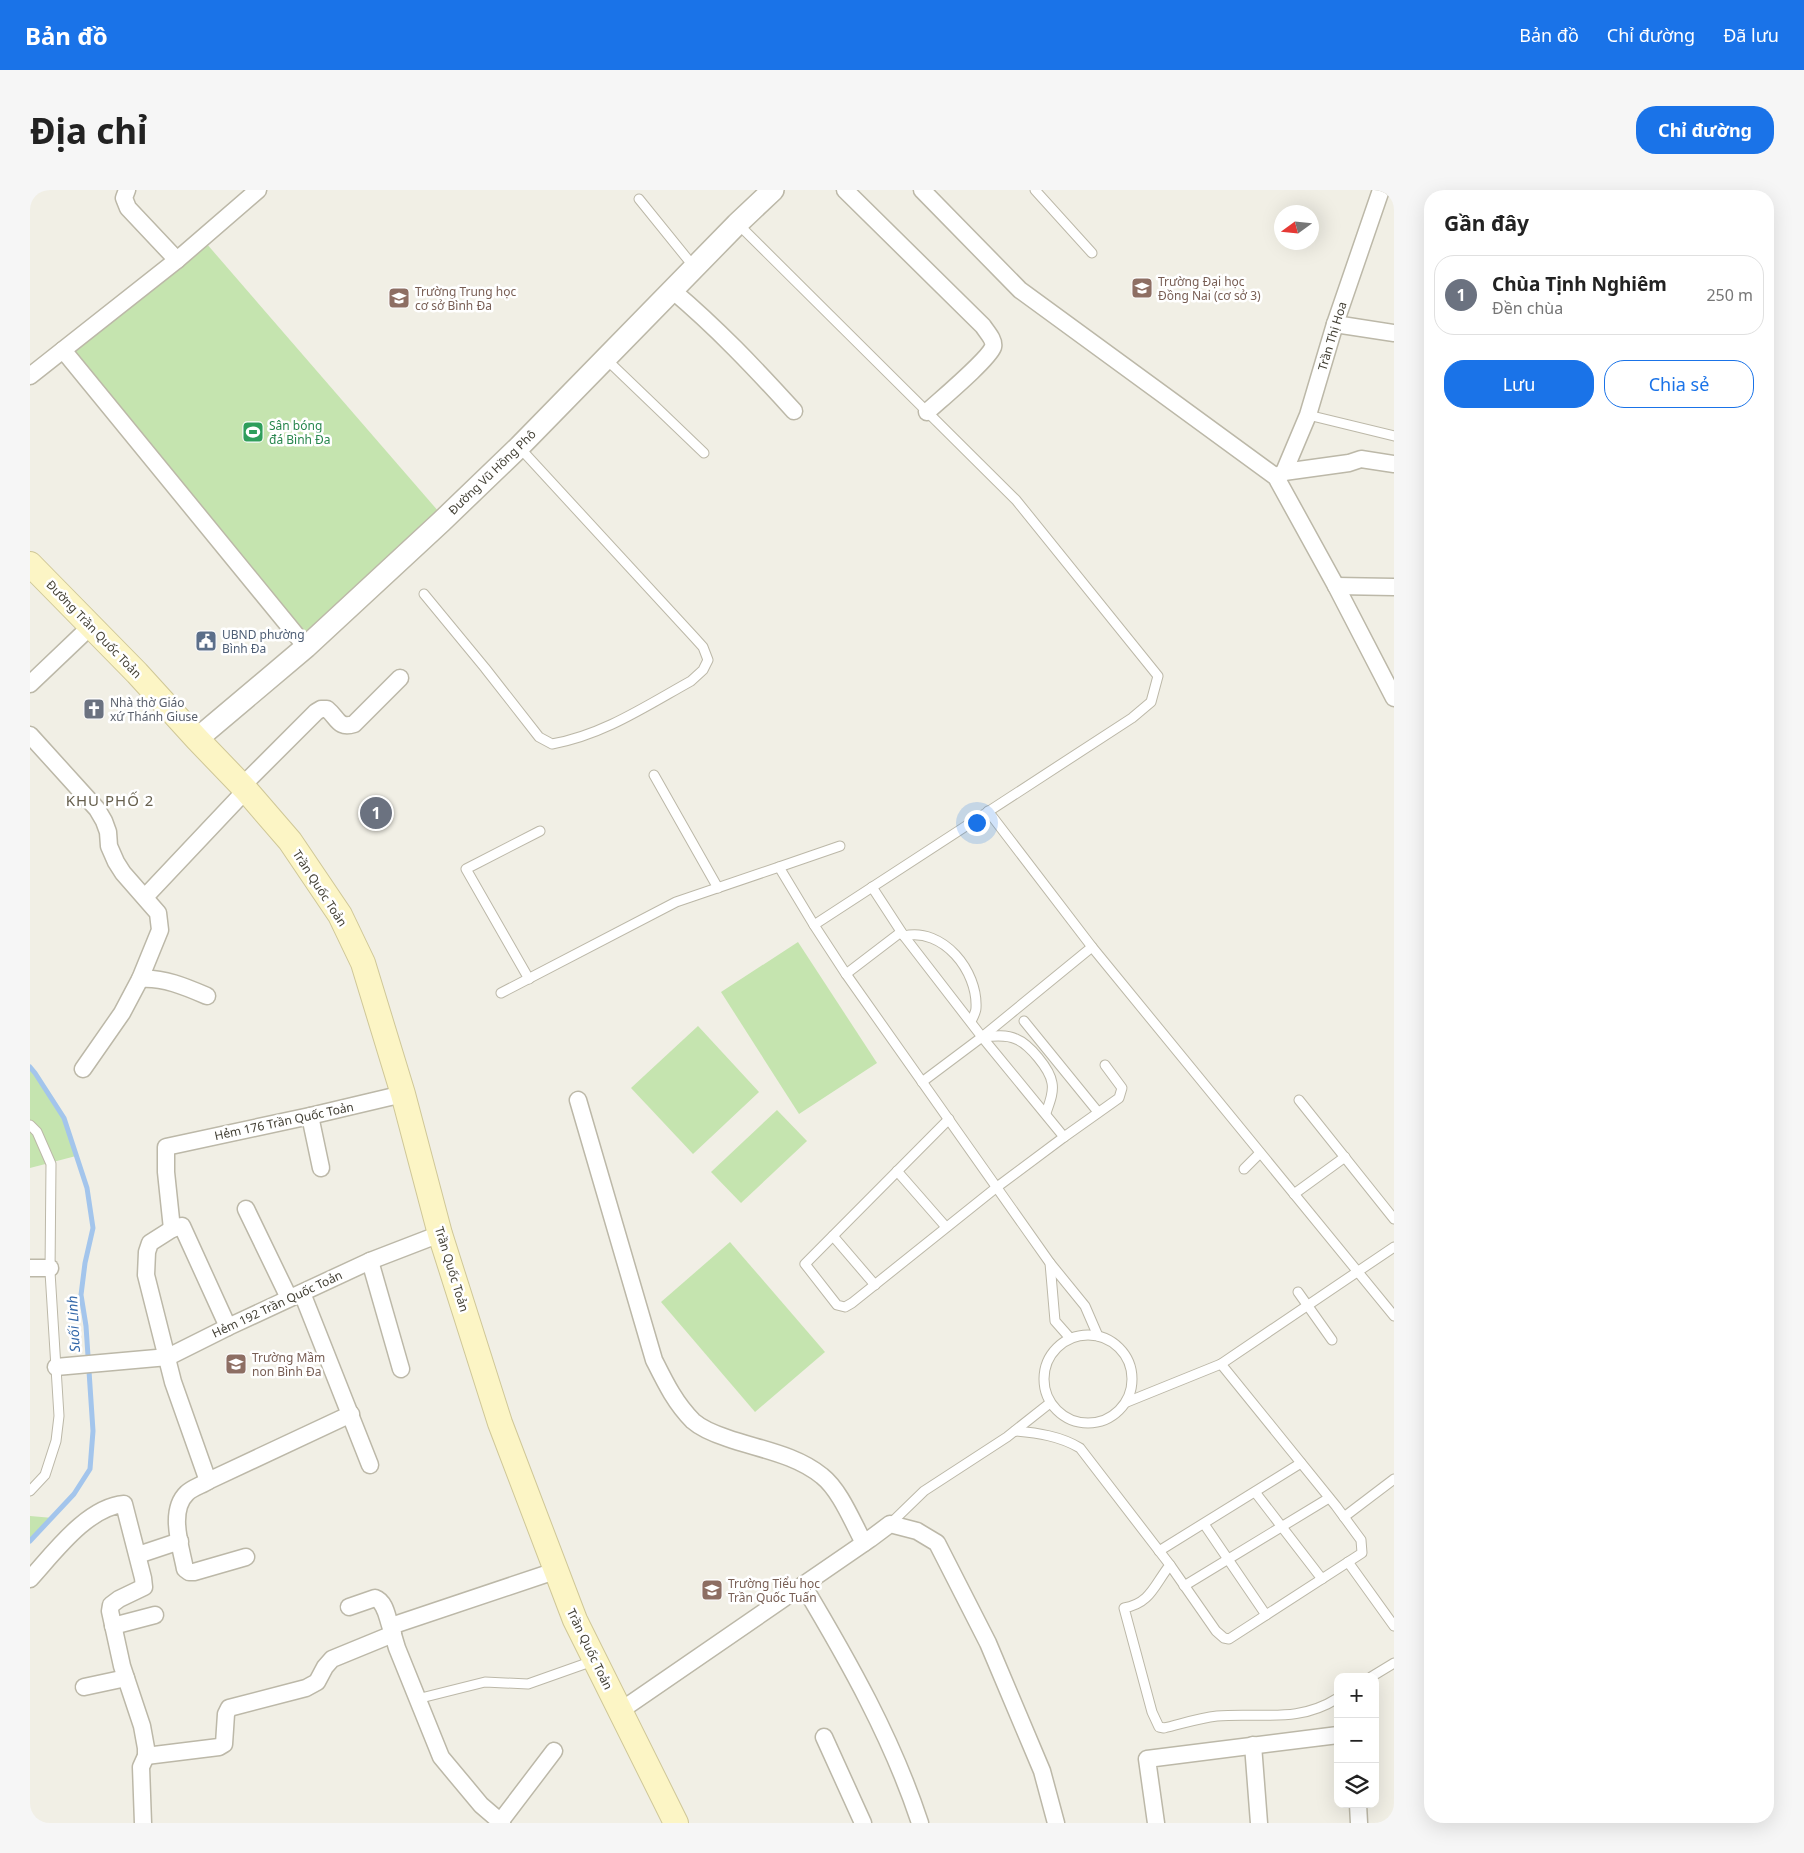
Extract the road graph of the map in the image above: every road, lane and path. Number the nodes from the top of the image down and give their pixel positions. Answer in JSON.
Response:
{"nodes":[{"id":1,"x":127,"y":190,"type":"edge"},
{"id":2,"x":258,"y":190,"type":"edge"},
{"id":3,"x":773,"y":190,"type":"edge"},
{"id":4,"x":845,"y":190,"type":"edge"},
{"id":5,"x":922,"y":190,"type":"edge"},
{"id":6,"x":1035,"y":190,"type":"edge"},
{"id":7,"x":1381,"y":190,"type":"edge"},
{"id":8,"x":639,"y":199,"type":"dead end"},
{"id":9,"x":737,"y":224,"type":"junction"},
{"id":10,"x":1092,"y":253,"type":"dead end"},
{"id":11,"x":178,"y":260,"type":"junction"},
{"id":12,"x":694,"y":267,"type":"junction"},
{"id":13,"x":672,"y":290,"type":"junction"},
{"id":14,"x":1335,"y":324,"type":"junction"},
{"id":15,"x":1394,"y":333,"type":"edge"},
{"id":16,"x":63,"y":350,"type":"junction"},
{"id":17,"x":606,"y":359,"type":"junction"},
{"id":18,"x":30,"y":376,"type":"edge"},
{"id":19,"x":794,"y":411,"type":"dead end"},
{"id":20,"x":927,"y":412,"type":"junction"},
{"id":21,"x":1308,"y":415,"type":"junction"},
{"id":22,"x":1394,"y":436,"type":"edge"},
{"id":23,"x":519,"y":447,"type":"junction"},
{"id":24,"x":704,"y":453,"type":"dead end"},
{"id":25,"x":1394,"y":464,"type":"edge"},
{"id":26,"x":1280,"y":474,"type":"junction"},
{"id":27,"x":30,"y":564,"type":"edge"},
{"id":28,"x":1336,"y":586,"type":"junction"},
{"id":29,"x":1394,"y":586,"type":"edge"},
{"id":30,"x":424,"y":594,"type":"dead end"},
{"id":31,"x":91,"y":626,"type":"junction"},
{"id":32,"x":306,"y":647,"type":"junction"},
{"id":33,"x":1389,"y":677,"type":"edge"},
{"id":34,"x":400,"y":678,"type":"dead end"},
{"id":35,"x":30,"y":684,"type":"edge"},
{"id":36,"x":1394,"y":698,"type":"edge"},
{"id":37,"x":30,"y":735,"type":"edge"},
{"id":38,"x":197,"y":739,"type":"junction"},
{"id":39,"x":654,"y":775,"type":"dead end"},
{"id":40,"x":244,"y":788,"type":"junction"},
{"id":41,"x":988,"y":811,"type":"junction"},
{"id":42,"x":540,"y":831,"type":"dead end"},
{"id":43,"x":840,"y":846,"type":"dead end"},
{"id":44,"x":779,"y":867,"type":"junction"},
{"id":45,"x":872,"y":887,"type":"junction"},
{"id":46,"x":718,"y":888,"type":"junction"},
{"id":47,"x":145,"y":898,"type":"junction"},
{"id":48,"x":814,"y":925,"type":"junction"},
{"id":49,"x":903,"y":934,"type":"junction"},
{"id":50,"x":1092,"y":947,"type":"junction"},
{"id":51,"x":846,"y":974,"type":"junction"},
{"id":52,"x":140,"y":979,"type":"junction"},
{"id":53,"x":529,"y":979,"type":"junction"},
{"id":54,"x":501,"y":993,"type":"dead end"},
{"id":55,"x":207,"y":996,"type":"dead end"},
{"id":56,"x":1024,"y":1021,"type":"dead end"},
{"id":57,"x":970,"y":1022,"type":"junction"},
{"id":58,"x":982,"y":1037,"type":"junction"},
{"id":59,"x":1105,"y":1065,"type":"dead end"},
{"id":60,"x":83,"y":1069,"type":"dead end"},
{"id":61,"x":922,"y":1082,"type":"junction"},
{"id":62,"x":402,"y":1094,"type":"junction"},
{"id":63,"x":578,"y":1100,"type":"dead end"},
{"id":64,"x":1299,"y":1100,"type":"dead end"},
{"id":65,"x":1098,"y":1112,"type":"junction"},
{"id":66,"x":1046,"y":1113,"type":"junction"},
{"id":67,"x":310,"y":1116,"type":"junction"},
{"id":68,"x":949,"y":1119,"type":"junction"},
{"id":69,"x":30,"y":1125,"type":"edge"},
{"id":70,"x":1064,"y":1137,"type":"junction"},
{"id":71,"x":1260,"y":1153,"type":"junction"},
{"id":72,"x":1345,"y":1158,"type":"junction"},
{"id":73,"x":321,"y":1168,"type":"dead end"},
{"id":74,"x":1244,"y":1169,"type":"dead end"},
{"id":75,"x":897,"y":1171,"type":"junction"},
{"id":76,"x":997,"y":1186,"type":"junction"},
{"id":77,"x":1294,"y":1194,"type":"junction"},
{"id":78,"x":246,"y":1209,"type":"dead end"},
{"id":79,"x":1394,"y":1219,"type":"edge"},
{"id":80,"x":946,"y":1227,"type":"junction"},
{"id":81,"x":172,"y":1229,"type":"junction"},
{"id":82,"x":440,"y":1234,"type":"junction"},
{"id":83,"x":833,"y":1236,"type":"junction"},
{"id":84,"x":1394,"y":1247,"type":"edge"},
{"id":85,"x":370,"y":1261,"type":"junction"},
{"id":86,"x":1050,"y":1263,"type":"junction"},
{"id":87,"x":30,"y":1268,"type":"edge"},
{"id":88,"x":50,"y":1268,"type":"junction"},
{"id":89,"x":1358,"y":1273,"type":"junction"},
{"id":90,"x":875,"y":1284,"type":"junction"},
{"id":91,"x":1298,"y":1292,"type":"dead end"},
{"id":92,"x":295,"y":1296,"type":"junction"},
{"id":93,"x":1308,"y":1306,"type":"junction"},
{"id":94,"x":1394,"y":1316,"type":"edge"},
{"id":95,"x":228,"y":1326,"type":"junction"},
{"id":96,"x":1098,"y":1336,"type":"junction"},
{"id":97,"x":1070,"y":1338,"type":"junction"},
{"id":98,"x":1332,"y":1340,"type":"dead end"},
{"id":99,"x":168,"y":1357,"type":"junction"},
{"id":100,"x":1221,"y":1364,"type":"junction"},
{"id":101,"x":56,"y":1367,"type":"junction"},
{"id":102,"x":401,"y":1369,"type":"dead end"},
{"id":103,"x":1127,"y":1402,"type":"junction"},
{"id":104,"x":1050,"y":1403,"type":"junction"},
{"id":105,"x":351,"y":1414,"type":"junction"},
{"id":106,"x":1015,"y":1431,"type":"junction"},
{"id":107,"x":1301,"y":1463,"type":"junction"},
{"id":108,"x":370,"y":1465,"type":"dead end"},
{"id":109,"x":1394,"y":1479,"type":"edge"},
{"id":110,"x":208,"y":1481,"type":"junction"},
{"id":111,"x":30,"y":1491,"type":"edge"},
{"id":112,"x":1255,"y":1492,"type":"junction"},
{"id":113,"x":1329,"y":1498,"type":"junction"},
{"id":114,"x":1344,"y":1517,"type":"junction"},
{"id":115,"x":890,"y":1524,"type":"junction"},
{"id":116,"x":1204,"y":1524,"type":"junction"},
{"id":117,"x":1282,"y":1527,"type":"junction"},
{"id":118,"x":180,"y":1541,"type":"junction"},
{"id":119,"x":864,"y":1543,"type":"junction"},
{"id":120,"x":1159,"y":1552,"type":"junction"},
{"id":121,"x":138,"y":1555,"type":"junction"},
{"id":122,"x":246,"y":1557,"type":"dead end"},
{"id":123,"x":1228,"y":1559,"type":"junction"},
{"id":124,"x":1348,"y":1562,"type":"junction"},
{"id":125,"x":1170,"y":1565,"type":"junction"},
{"id":126,"x":555,"y":1571,"type":"junction"},
{"id":127,"x":30,"y":1579,"type":"edge"},
{"id":128,"x":1322,"y":1579,"type":"junction"},
{"id":129,"x":804,"y":1585,"type":"junction"},
{"id":130,"x":1184,"y":1586,"type":"junction"},
{"id":131,"x":349,"y":1607,"type":"dead end"},
{"id":132,"x":155,"y":1615,"type":"dead end"},
{"id":133,"x":1266,"y":1615,"type":"junction"},
{"id":134,"x":113,"y":1626,"type":"junction"},
{"id":135,"x":1394,"y":1626,"type":"edge"},
{"id":136,"x":392,"y":1631,"type":"junction"},
{"id":137,"x":595,"y":1661,"type":"junction"},
{"id":138,"x":1394,"y":1663,"type":"edge"},
{"id":139,"x":1378,"y":1673,"type":"edge"},
{"id":140,"x":126,"y":1678,"type":"junction"},
{"id":141,"x":84,"y":1686,"type":"dead end"},
{"id":142,"x":417,"y":1699,"type":"junction"},
{"id":143,"x":1334,"y":1701,"type":"edge"},
{"id":144,"x":620,"y":1711,"type":"junction"},
{"id":145,"x":1334,"y":1736,"type":"edge"},
{"id":146,"x":824,"y":1737,"type":"dead end"},
{"id":147,"x":1253,"y":1746,"type":"junction"},
{"id":148,"x":554,"y":1751,"type":"dead end"},
{"id":149,"x":146,"y":1756,"type":"junction"},
{"id":150,"x":1358,"y":1808,"type":"edge"},
{"id":151,"x":501,"y":1822,"type":"edge"},
{"id":152,"x":143,"y":1823,"type":"edge"},
{"id":153,"x":676,"y":1823,"type":"edge"},
{"id":154,"x":863,"y":1823,"type":"edge"},
{"id":155,"x":920,"y":1823,"type":"edge"},
{"id":156,"x":1056,"y":1823,"type":"edge"},
{"id":157,"x":1156,"y":1823,"type":"edge"},
{"id":158,"x":1259,"y":1823,"type":"edge"},
{"id":159,"x":1359,"y":1823,"type":"edge"}],
"edges":[{"from":1,"to":11,"type":"street"},
{"from":2,"to":11,"type":"street"},
{"from":3,"to":9,"type":"street","name":"Đường Vũ Hồng Phô"},
{"from":4,"to":20,"type":"street"},
{"from":5,"to":26,"type":"street"},
{"from":6,"to":10,"type":"lane"},
{"from":7,"to":14,"type":"street","name":"Trần Thị Hoa"},
{"from":8,"to":12,"type":"lane"},
{"from":9,"to":12,"type":"street","name":"Đường Vũ Hồng Phô"},
{"from":9,"to":20,"type":"lane"},
{"from":11,"to":16,"type":"street"},
{"from":12,"to":13,"type":"street","name":"Đường Vũ Hồng Phô"},
{"from":13,"to":17,"type":"street","name":"Đường Vũ Hồng Phô"},
{"from":13,"to":19,"type":"street"},
{"from":14,"to":15,"type":"street"},
{"from":14,"to":21,"type":"street","name":"Trần Thị Hoa"},
{"from":16,"to":18,"type":"street"},
{"from":16,"to":32,"type":"street"},
{"from":17,"to":23,"type":"street","name":"Đường Vũ Hồng Phô"},
{"from":17,"to":24,"type":"lane"},
{"from":20,"to":41,"type":"lane"},
{"from":21,"to":22,"type":"lane"},
{"from":21,"to":26,"type":"street","name":"Trần Thị Hoa"},
{"from":23,"to":30,"type":"lane"},
{"from":23,"to":32,"type":"street","name":"Đường Vũ Hồng Phô"},
{"from":25,"to":26,"type":"street"},
{"from":26,"to":28,"type":"street"},
{"from":27,"to":31,"type":"main road","name":"Đường Trần Quốc Toản"},
{"from":28,"to":29,"type":"street"},
{"from":28,"to":33,"type":"street"},
{"from":31,"to":35,"type":"street"},
{"from":31,"to":38,"type":"main road","name":"Đường Trần Quốc Toản"},
{"from":32,"to":38,"type":"street","name":"Đường Vũ Hồng Phô"},
{"from":33,"to":36,"type":"street"},
{"from":34,"to":40,"type":"street"},
{"from":37,"to":47,"type":"street"},
{"from":38,"to":40,"type":"main road","name":"Trần Quốc Toản"},
{"from":39,"to":46,"type":"lane"},
{"from":40,"to":47,"type":"street"},
{"from":40,"to":62,"type":"main road","name":"Trần Quốc Toản"},
{"from":41,"to":45,"type":"lane"},
{"from":41,"to":50,"type":"lane"},
{"from":42,"to":53,"type":"lane"},
{"from":43,"to":44,"type":"lane"},
{"from":44,"to":46,"type":"lane"},
{"from":44,"to":48,"type":"lane"},
{"from":45,"to":48,"type":"lane"},
{"from":45,"to":49,"type":"lane"},
{"from":46,"to":53,"type":"lane"},
{"from":47,"to":52,"type":"street"},
{"from":48,"to":51,"type":"lane"},
{"from":49,"to":51,"type":"lane"},
{"from":49,"to":57,"type":"lane"},
{"from":49,"to":57,"type":"lane"},
{"from":50,"to":58,"type":"lane"},
{"from":50,"to":71,"type":"lane"},
{"from":51,"to":61,"type":"lane"},
{"from":52,"to":55,"type":"street"},
{"from":52,"to":60,"type":"street"},
{"from":53,"to":54,"type":"lane"},
{"from":56,"to":65,"type":"lane"},
{"from":57,"to":58,"type":"lane"},
{"from":58,"to":61,"type":"lane"},
{"from":58,"to":66,"type":"lane"},
{"from":58,"to":66,"type":"lane"},
{"from":59,"to":65,"type":"lane"},
{"from":61,"to":68,"type":"lane"},
{"from":62,"to":67,"type":"street","name":"Hẻm 176 Trần Quốc Toản"},
{"from":62,"to":82,"type":"main road","name":"Trần Quốc Toản"},
{"from":63,"to":119,"type":"street"},
{"from":64,"to":72,"type":"lane"},
{"from":65,"to":70,"type":"lane"},
{"from":66,"to":70,"type":"lane"},
{"from":67,"to":73,"type":"street"},
{"from":67,"to":81,"type":"street","name":"Hẻm 176 Trần Quốc Toản"},
{"from":68,"to":75,"type":"lane"},
{"from":68,"to":76,"type":"lane"},
{"from":69,"to":88,"type":"lane"},
{"from":70,"to":76,"type":"lane"},
{"from":71,"to":74,"type":"lane"},
{"from":71,"to":77,"type":"lane"},
{"from":72,"to":77,"type":"lane"},
{"from":72,"to":79,"type":"lane"},
{"from":75,"to":80,"type":"lane"},
{"from":75,"to":83,"type":"lane"},
{"from":76,"to":80,"type":"lane"},
{"from":76,"to":86,"type":"lane"},
{"from":77,"to":89,"type":"lane"},
{"from":78,"to":92,"type":"street"},
{"from":80,"to":90,"type":"lane"},
{"from":81,"to":95,"type":"street"},
{"from":81,"to":99,"type":"street"},
{"from":82,"to":85,"type":"street","name":"Hẻm 192 Trần Quốc Toản"},
{"from":82,"to":126,"type":"main road","name":"Trần Quốc Toản"},
{"from":83,"to":90,"type":"lane"},
{"from":83,"to":90,"type":"lane"},
{"from":84,"to":89,"type":"lane"},
{"from":85,"to":92,"type":"street","name":"Hẻm 192 Trần Quốc Toản"},
{"from":85,"to":102,"type":"street"},
{"from":86,"to":96,"type":"lane"},
{"from":86,"to":97,"type":"lane"},
{"from":87,"to":88,"type":"street"},
{"from":88,"to":101,"type":"lane"},
{"from":89,"to":93,"type":"lane"},
{"from":89,"to":94,"type":"lane"},
{"from":91,"to":93,"type":"lane"},
{"from":92,"to":95,"type":"street","name":"Hẻm 192 Trần Quốc Toản"},
{"from":92,"to":105,"type":"street"},
{"from":93,"to":98,"type":"lane"},
{"from":93,"to":100,"type":"lane"},
{"from":95,"to":99,"type":"street","name":"Hẻm 192 Trần Quốc Toản"},
{"from":96,"to":97,"type":"lane"},
{"from":96,"to":103,"type":"lane"},
{"from":97,"to":104,"type":"lane"},
{"from":99,"to":101,"type":"street","name":"Hẻm 192 Trần Quốc Toản"},
{"from":99,"to":110,"type":"street"},
{"from":100,"to":103,"type":"lane"},
{"from":100,"to":107,"type":"lane"},
{"from":101,"to":111,"type":"lane"},
{"from":103,"to":104,"type":"lane"},
{"from":104,"to":106,"type":"lane"},
{"from":105,"to":108,"type":"street"},
{"from":105,"to":110,"type":"street"},
{"from":106,"to":115,"type":"lane"},
{"from":106,"to":120,"type":"lane"},
{"from":107,"to":112,"type":"lane"},
{"from":107,"to":113,"type":"lane"},
{"from":109,"to":114,"type":"lane"},
{"from":110,"to":118,"type":"street"},
{"from":112,"to":116,"type":"lane"},
{"from":112,"to":117,"type":"lane"},
{"from":113,"to":114,"type":"lane"},
{"from":113,"to":117,"type":"lane"},
{"from":114,"to":124,"type":"lane"},
{"from":115,"to":119,"type":"street"},
{"from":115,"to":156,"type":"street"},
{"from":116,"to":120,"type":"lane"},
{"from":116,"to":123,"type":"lane"},
{"from":117,"to":123,"type":"lane"},
{"from":117,"to":128,"type":"lane"},
{"from":118,"to":121,"type":"street"},
{"from":118,"to":122,"type":"street"},
{"from":119,"to":129,"type":"street"},
{"from":120,"to":125,"type":"lane"},
{"from":121,"to":127,"type":"street"},
{"from":121,"to":134,"type":"street"},
{"from":123,"to":130,"type":"lane"},
{"from":123,"to":133,"type":"lane"},
{"from":124,"to":128,"type":"lane"},
{"from":124,"to":135,"type":"lane"},
{"from":125,"to":130,"type":"lane"},
{"from":125,"to":143,"type":"lane"},
{"from":126,"to":136,"type":"street"},
{"from":126,"to":137,"type":"main road","name":"Trần Quốc Toản"},
{"from":128,"to":133,"type":"lane"},
{"from":129,"to":144,"type":"street"},
{"from":129,"to":155,"type":"street"},
{"from":130,"to":133,"type":"lane"},
{"from":131,"to":136,"type":"street"},
{"from":132,"to":134,"type":"street"},
{"from":134,"to":140,"type":"street"},
{"from":136,"to":142,"type":"street"},
{"from":136,"to":149,"type":"street"},
{"from":137,"to":142,"type":"lane"},
{"from":137,"to":144,"type":"main road","name":"Trần Quốc Toản"},
{"from":138,"to":139,"type":"lane"},
{"from":140,"to":141,"type":"street"},
{"from":140,"to":149,"type":"street"},
{"from":142,"to":151,"type":"street"},
{"from":144,"to":153,"type":"main road","name":"Trần Quốc Toản"},
{"from":145,"to":147,"type":"street"},
{"from":146,"to":154,"type":"street"},
{"from":147,"to":157,"type":"street"},
{"from":147,"to":158,"type":"street"},
{"from":148,"to":151,"type":"street"},
{"from":149,"to":152,"type":"street"},
{"from":150,"to":159,"type":"street"}]}
